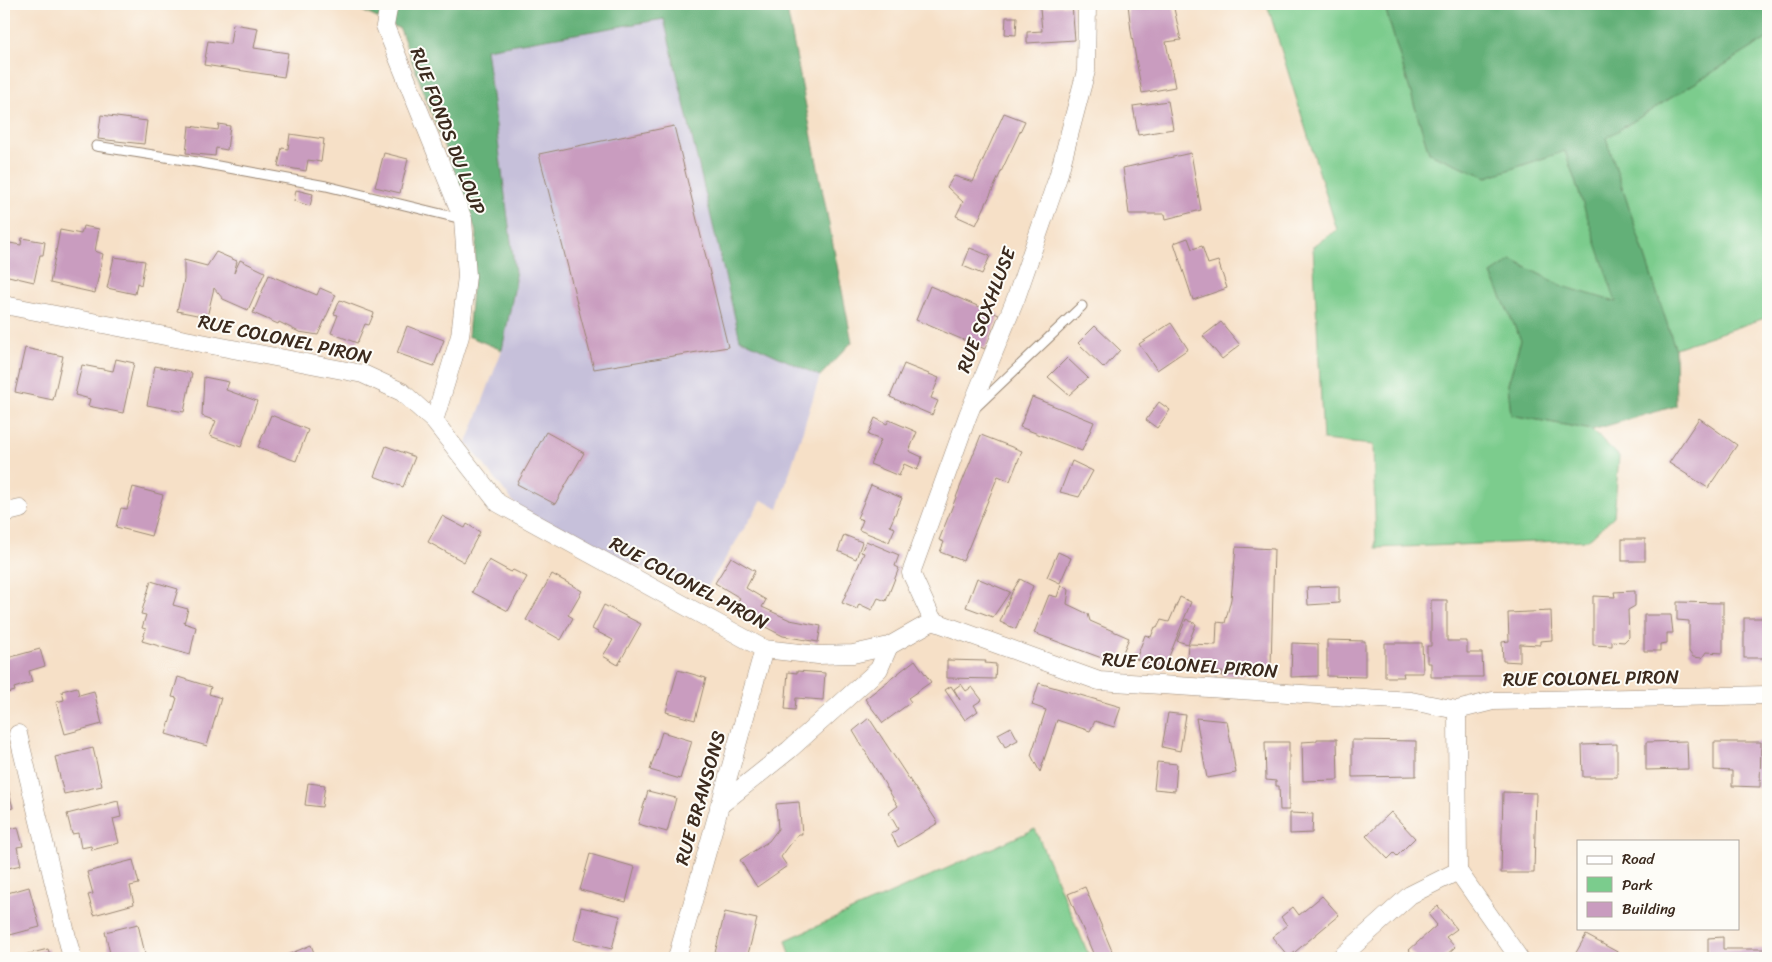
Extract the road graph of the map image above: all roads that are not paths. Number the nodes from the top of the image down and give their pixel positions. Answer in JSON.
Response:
{"nodes":[{"id":1,"x":390,"y":4,"type":"edge"},
{"id":2,"x":1087,"y":4,"type":"edge"},
{"id":3,"x":96,"y":146,"type":"dead end"},
{"id":4,"x":463,"y":220,"type":"junction"},
{"id":5,"x":4,"y":305,"type":"edge"},
{"id":6,"x":1082,"y":306,"type":"dead end"},
{"id":7,"x":968,"y":415,"type":"junction"},
{"id":8,"x":434,"y":421,"type":"junction"},
{"id":9,"x":933,"y":621,"type":"junction"},
{"id":10,"x":889,"y":646,"type":"junction"},
{"id":11,"x":764,"y":649,"type":"junction"},
{"id":12,"x":1768,"y":695,"type":"edge"},
{"id":13,"x":1457,"y":710,"type":"junction"},
{"id":14,"x":18,"y":734,"type":"dead end"},
{"id":15,"x":719,"y":806,"type":"junction"},
{"id":16,"x":1458,"y":871,"type":"junction"},
{"id":17,"x":72,"y":958,"type":"edge"},
{"id":18,"x":677,"y":958,"type":"edge"},
{"id":19,"x":1340,"y":958,"type":"edge"},
{"id":20,"x":1519,"y":958,"type":"edge"}],
"edges":[{"from":1,"to":4,"type":"street","name":"RUE FONDS DU LOUP"},
{"from":2,"to":7,"type":"street","name":"RUE SOXHLUSE"},
{"from":3,"to":4,"type":"lane"},
{"from":4,"to":8,"type":"street","name":"RUE FONDS DU LOUP"},
{"from":5,"to":8,"type":"street","name":"RUE COLONEL PIRON"},
{"from":6,"to":7,"type":"lane"},
{"from":7,"to":9,"type":"street","name":"RUE SOXHLUSE"},
{"from":8,"to":11,"type":"street","name":"RUE COLONEL PIRON"},
{"from":9,"to":10,"type":"street","name":"RUE COLONEL PIRON"},
{"from":9,"to":13,"type":"street","name":"RUE COLONEL PIRON"},
{"from":10,"to":11,"type":"street","name":"RUE COLONEL PIRON"},
{"from":10,"to":15,"type":"street"},
{"from":11,"to":15,"type":"street","name":"RUE BRANSONS"},
{"from":12,"to":13,"type":"street","name":"RUE COLONEL PIRON"},
{"from":13,"to":16,"type":"street"},
{"from":14,"to":17,"type":"street"},
{"from":15,"to":18,"type":"street","name":"RUE BRANSONS"},
{"from":16,"to":19,"type":"street"},
{"from":16,"to":20,"type":"street"}]}
